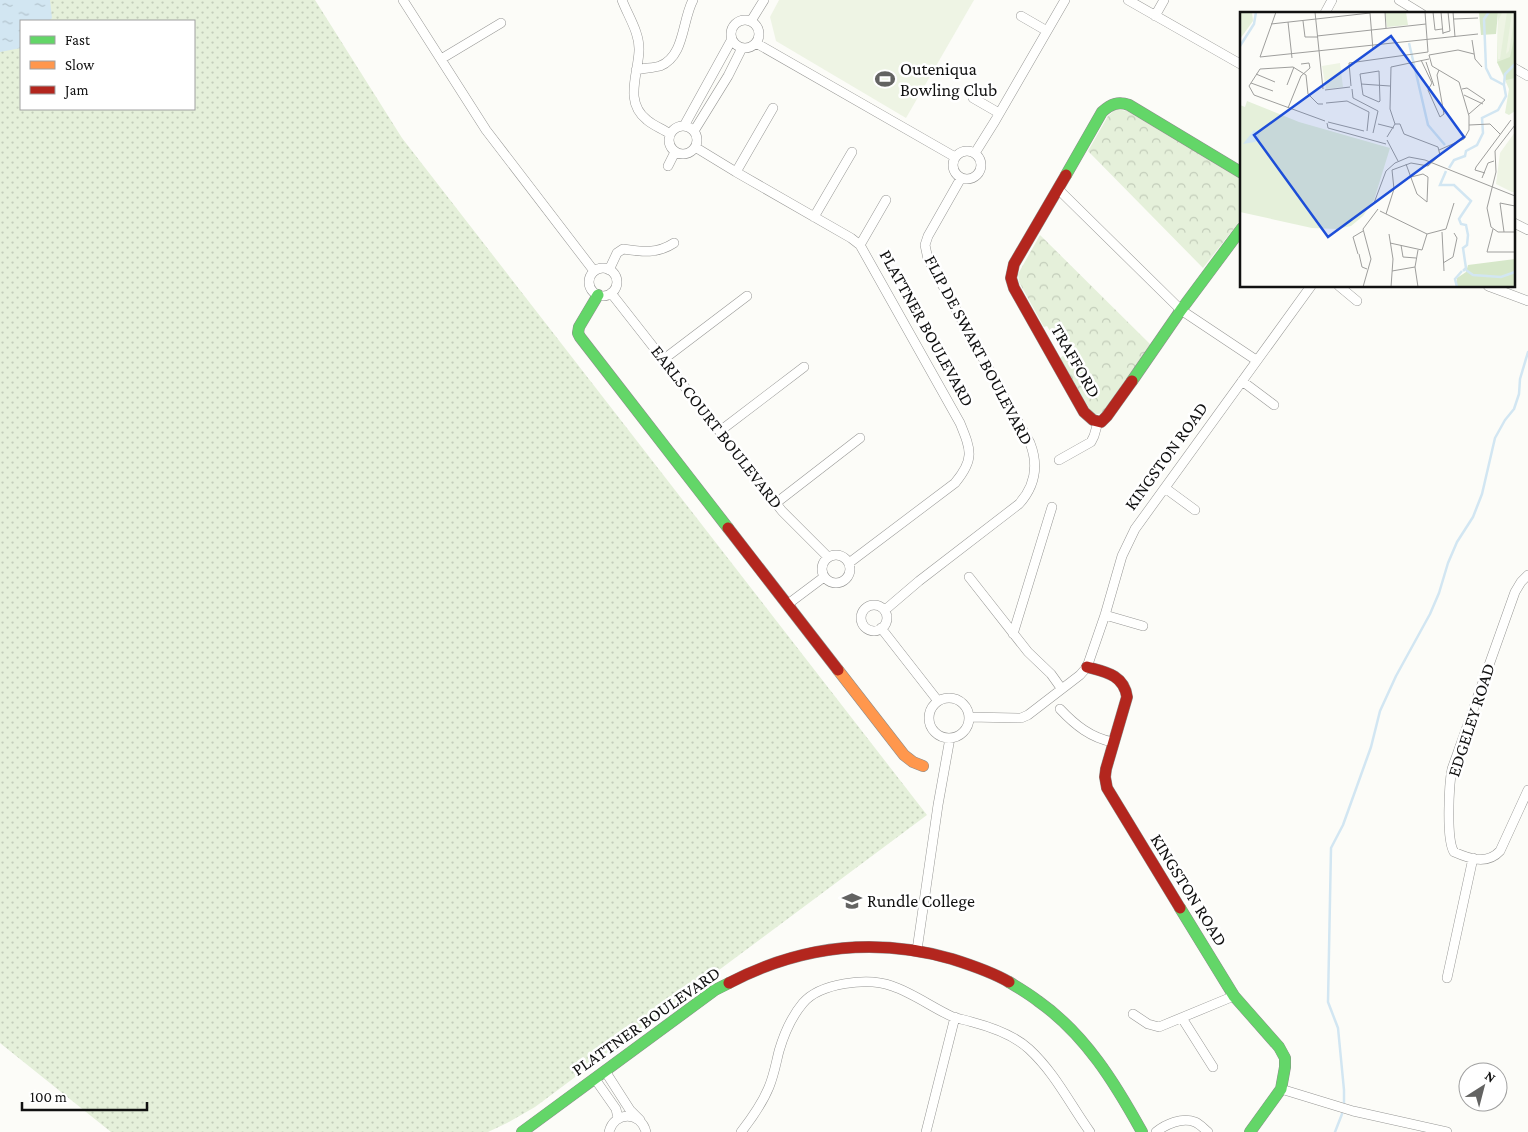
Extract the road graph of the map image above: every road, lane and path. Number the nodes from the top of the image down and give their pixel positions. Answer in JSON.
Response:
{"nodes":[{"id":1,"x":403,"y":0,"type":"edge"},
{"id":2,"x":622,"y":0,"type":"edge"},
{"id":3,"x":694,"y":0,"type":"edge"},
{"id":4,"x":764,"y":0,"type":"edge"},
{"id":5,"x":1065,"y":0,"type":"edge"},
{"id":6,"x":1128,"y":0,"type":"edge"},
{"id":7,"x":1164,"y":0,"type":"edge"},
{"id":8,"x":1332,"y":0,"type":"edge"},
{"id":9,"x":1399,"y":0,"type":"edge"},
{"id":10,"x":1324,"y":12,"type":"dead end"},
{"id":11,"x":1419,"y":12,"type":"edge"},
{"id":12,"x":1021,"y":16,"type":"dead end"},
{"id":13,"x":1155,"y":16,"type":"junction"},
{"id":14,"x":751,"y":21,"type":"junction"},
{"id":15,"x":501,"y":23,"type":"dead end"},
{"id":16,"x":1047,"y":31,"type":"junction"},
{"id":17,"x":732,"y":40,"type":"junction"},
{"id":18,"x":756,"y":43,"type":"junction"},
{"id":19,"x":742,"y":48,"type":"junction"},
{"id":20,"x":441,"y":59,"type":"junction"},
{"id":21,"x":1240,"y":61,"type":"edge"},
{"id":22,"x":1516,"y":69,"type":"edge"},
{"id":23,"x":636,"y":70,"type":"junction"},
{"id":24,"x":1528,"y":76,"type":"edge"},
{"id":25,"x":974,"y":98,"type":"dead end"},
{"id":26,"x":773,"y":108,"type":"dead end"},
{"id":27,"x":999,"y":113,"type":"junction"},
{"id":28,"x":684,"y":126,"type":"junction"},
{"id":29,"x":694,"y":131,"type":"junction"},
{"id":30,"x":670,"y":134,"type":"junction"},
{"id":31,"x":695,"y":147,"type":"junction"},
{"id":32,"x":675,"y":152,"type":"junction"},
{"id":33,"x":852,"y":152,"type":"dead end"},
{"id":34,"x":975,"y":153,"type":"junction"},
{"id":35,"x":955,"y":157,"type":"junction"},
{"id":36,"x":668,"y":166,"type":"dead end"},
{"id":37,"x":736,"y":172,"type":"junction"},
{"id":38,"x":1240,"y":172,"type":"edge"},
{"id":39,"x":961,"y":178,"type":"junction"},
{"id":40,"x":1058,"y":189,"type":"junction"},
{"id":41,"x":886,"y":200,"type":"dead end"},
{"id":42,"x":814,"y":217,"type":"junction"},
{"id":43,"x":1516,"y":223,"type":"edge"},
{"id":44,"x":1528,"y":230,"type":"edge"},
{"id":45,"x":1240,"y":231,"type":"edge"},
{"id":46,"x":674,"y":243,"type":"dead end"},
{"id":47,"x":860,"y":245,"type":"junction"},
{"id":48,"x":609,"y":270,"type":"junction"},
{"id":49,"x":594,"y":271,"type":"junction"},
{"id":50,"x":1310,"y":288,"type":"edge"},
{"id":51,"x":1341,"y":288,"type":"edge"},
{"id":52,"x":1493,"y":288,"type":"edge"},
{"id":53,"x":611,"y":293,"type":"junction"},
{"id":54,"x":598,"y":295,"type":"junction"},
{"id":55,"x":747,"y":296,"type":"dead end"},
{"id":56,"x":1357,"y":301,"type":"dead end"},
{"id":57,"x":1528,"y":301,"type":"edge"},
{"id":58,"x":1181,"y":310,"type":"junction"},
{"id":59,"x":664,"y":359,"type":"junction"},
{"id":60,"x":1256,"y":360,"type":"junction"},
{"id":61,"x":804,"y":367,"type":"dead end"},
{"id":62,"x":1242,"y":381,"type":"junction"},
{"id":63,"x":1274,"y":405,"type":"dead end"},
{"id":64,"x":1098,"y":422,"type":"junction"},
{"id":65,"x":720,"y":431,"type":"junction"},
{"id":66,"x":860,"y":438,"type":"dead end"},
{"id":67,"x":1059,"y":460,"type":"dead end"},
{"id":68,"x":1165,"y":488,"type":"junction"},
{"id":69,"x":776,"y":503,"type":"junction"},
{"id":70,"x":1052,"y":507,"type":"dead end"},
{"id":71,"x":1195,"y":510,"type":"dead end"},
{"id":72,"x":828,"y":557,"type":"junction"},
{"id":73,"x":849,"y":563,"type":"junction"},
{"id":74,"x":1528,"y":575,"type":"edge"},
{"id":75,"x":824,"y":577,"type":"junction"},
{"id":76,"x":969,"y":577,"type":"dead end"},
{"id":77,"x":788,"y":604,"type":"junction"},
{"id":78,"x":885,"y":610,"type":"junction"},
{"id":79,"x":1105,"y":615,"type":"junction"},
{"id":80,"x":1143,"y":626,"type":"dead end"},
{"id":81,"x":881,"y":628,"type":"junction"},
{"id":82,"x":1014,"y":634,"type":"junction"},
{"id":83,"x":1087,"y":667,"type":"junction"},
{"id":84,"x":1061,"y":688,"type":"junction"},
{"id":85,"x":938,"y":701,"type":"junction"},
{"id":86,"x":1060,"y":709,"type":"dead end"},
{"id":87,"x":969,"y":718,"type":"junction"},
{"id":88,"x":950,"y":738,"type":"junction"},
{"id":89,"x":1113,"y":742,"type":"junction"},
{"id":90,"x":923,"y":766,"type":"dead end"},
{"id":91,"x":1528,"y":790,"type":"edge"},
{"id":92,"x":1473,"y":858,"type":"junction"},
{"id":93,"x":917,"y":950,"type":"junction"},
{"id":94,"x":1446,"y":978,"type":"dead end"},
{"id":95,"x":1234,"y":996,"type":"junction"},
{"id":96,"x":1133,"y":1014,"type":"dead end"},
{"id":97,"x":955,"y":1017,"type":"junction"},
{"id":98,"x":1182,"y":1018,"type":"junction"},
{"id":99,"x":1214,"y":1067,"type":"dead end"},
{"id":100,"x":605,"y":1071,"type":"junction"},
{"id":101,"x":595,"y":1078,"type":"junction"},
{"id":102,"x":1281,"y":1089,"type":"junction"},
{"id":103,"x":618,"y":1118,"type":"junction"},
{"id":104,"x":640,"y":1120,"type":"junction"},
{"id":105,"x":1142,"y":1131,"type":"edge"},
{"id":106,"x":522,"y":1132,"type":"edge"},
{"id":107,"x":609,"y":1132,"type":"edge"},
{"id":108,"x":646,"y":1132,"type":"edge"},
{"id":109,"x":741,"y":1132,"type":"edge"},
{"id":110,"x":926,"y":1132,"type":"edge"},
{"id":111,"x":1090,"y":1132,"type":"edge"},
{"id":112,"x":1156,"y":1132,"type":"edge"},
{"id":113,"x":1208,"y":1132,"type":"edge"},
{"id":114,"x":1250,"y":1132,"type":"edge"},
{"id":115,"x":1447,"y":1132,"type":"edge"}],
"edges":[{"from":1,"to":20,"type":"street"},
{"from":2,"to":23,"type":"street"},
{"from":3,"to":23,"type":"street"},
{"from":4,"to":14,"type":"street"},
{"from":5,"to":16,"type":"street"},
{"from":6,"to":13,"type":"street"},
{"from":7,"to":13,"type":"street"},
{"from":8,"to":10,"type":"street"},
{"from":9,"to":11,"type":"street"},
{"from":12,"to":16,"type":"street"},
{"from":13,"to":21,"type":"street"},
{"from":14,"to":17,"type":"street"},
{"from":14,"to":18,"type":"street"},
{"from":15,"to":20,"type":"street"},
{"from":16,"to":27,"type":"street"},
{"from":17,"to":19,"type":"street"},
{"from":17,"to":28,"type":"street"},
{"from":18,"to":19,"type":"street"},
{"from":18,"to":35,"type":"street"},
{"from":19,"to":29,"type":"street"},
{"from":20,"to":49,"type":"street"},
{"from":22,"to":24,"type":"street"},
{"from":23,"to":30,"type":"street"},
{"from":25,"to":27,"type":"street"},
{"from":26,"to":37,"type":"street"},
{"from":27,"to":34,"type":"street"},
{"from":28,"to":29,"type":"street"},
{"from":28,"to":30,"type":"street"},
{"from":29,"to":31,"type":"street"},
{"from":30,"to":32,"type":"street"},
{"from":31,"to":32,"type":"street"},
{"from":31,"to":37,"type":"street","name":"PLATTNER BOULEVARD"},
{"from":32,"to":36,"type":"street"},
{"from":33,"to":42,"type":"street"},
{"from":34,"to":35,"type":"street"},
{"from":34,"to":39,"type":"street"},
{"from":35,"to":39,"type":"street"},
{"from":37,"to":42,"type":"street","name":"PLATTNER BOULEVARD"},
{"from":38,"to":40,"type":"street","name":"TRAFFORD"},
{"from":39,"to":78,"type":"street","name":"FLIP DE SWART BOULEVARD"},
{"from":40,"to":58,"type":"street"},
{"from":40,"to":64,"type":"street","name":"TRAFFORD"},
{"from":41,"to":47,"type":"street"},
{"from":42,"to":47,"type":"street","name":"PLATTNER BOULEVARD"},
{"from":43,"to":44,"type":"street"},
{"from":45,"to":58,"type":"street","name":"TRAFFORD"},
{"from":46,"to":48,"type":"street"},
{"from":47,"to":73,"type":"street","name":"PLATTNER BOULEVARD"},
{"from":48,"to":49,"type":"street"},
{"from":48,"to":53,"type":"street"},
{"from":49,"to":54,"type":"street"},
{"from":50,"to":60,"type":"street","name":"KINGSTON ROAD"},
{"from":51,"to":56,"type":"street"},
{"from":52,"to":57,"type":"street"},
{"from":53,"to":54,"type":"street"},
{"from":53,"to":59,"type":"street","name":"EARLS COURT BOULEVARD"},
{"from":54,"to":77,"type":"street"},
{"from":55,"to":59,"type":"street"},
{"from":58,"to":60,"type":"street"},
{"from":58,"to":64,"type":"street","name":"TRAFFORD"},
{"from":59,"to":65,"type":"street","name":"EARLS COURT BOULEVARD"},
{"from":60,"to":62,"type":"street","name":"KINGSTON ROAD"},
{"from":61,"to":65,"type":"street"},
{"from":62,"to":63,"type":"street"},
{"from":62,"to":68,"type":"street","name":"KINGSTON ROAD"},
{"from":64,"to":67,"type":"street"},
{"from":65,"to":69,"type":"street","name":"EARLS COURT BOULEVARD"},
{"from":66,"to":69,"type":"street"},
{"from":68,"to":71,"type":"street"},
{"from":68,"to":79,"type":"street","name":"KINGSTON ROAD"},
{"from":69,"to":72,"type":"street","name":"EARLS COURT BOULEVARD"},
{"from":70,"to":82,"type":"street"},
{"from":72,"to":73,"type":"street"},
{"from":72,"to":75,"type":"street"},
{"from":73,"to":75,"type":"street"},
{"from":74,"to":92,"type":"street","name":"EDGELEY ROAD"},
{"from":75,"to":77,"type":"street"},
{"from":76,"to":82,"type":"street"},
{"from":77,"to":90,"type":"street"},
{"from":78,"to":81,"type":"street"},
{"from":78,"to":81,"type":"street"},
{"from":79,"to":80,"type":"street"},
{"from":79,"to":83,"type":"street","name":"KINGSTON ROAD"},
{"from":81,"to":85,"type":"street"},
{"from":82,"to":84,"type":"street"},
{"from":83,"to":84,"type":"street"},
{"from":83,"to":89,"type":"street","name":"KINGSTON ROAD"},
{"from":84,"to":87,"type":"street"},
{"from":85,"to":87,"type":"street"},
{"from":85,"to":88,"type":"street"},
{"from":86,"to":89,"type":"street"},
{"from":87,"to":88,"type":"street"},
{"from":88,"to":93,"type":"street"},
{"from":89,"to":95,"type":"street","name":"KINGSTON ROAD"},
{"from":91,"to":92,"type":"street"},
{"from":92,"to":94,"type":"street"},
{"from":93,"to":100,"type":"street","name":"PLATTNER BOULEVARD"},
{"from":93,"to":105,"type":"street","name":"PLATTNER BOULEVARD"},
{"from":95,"to":98,"type":"street"},
{"from":95,"to":102,"type":"street","name":"KINGSTON ROAD"},
{"from":96,"to":98,"type":"street"},
{"from":97,"to":109,"type":"street"},
{"from":97,"to":110,"type":"street"},
{"from":97,"to":111,"type":"street"},
{"from":98,"to":99,"type":"street"},
{"from":100,"to":101,"type":"street","name":"PLATTNER BOULEVARD"},
{"from":100,"to":104,"type":"street"},
{"from":101,"to":103,"type":"street"},
{"from":101,"to":106,"type":"street","name":"PLATTNER BOULEVARD"},
{"from":102,"to":114,"type":"street","name":"KINGSTON ROAD"},
{"from":102,"to":115,"type":"street"},
{"from":103,"to":104,"type":"street"},
{"from":103,"to":107,"type":"street"},
{"from":104,"to":108,"type":"street"},
{"from":112,"to":113,"type":"street"}]}
